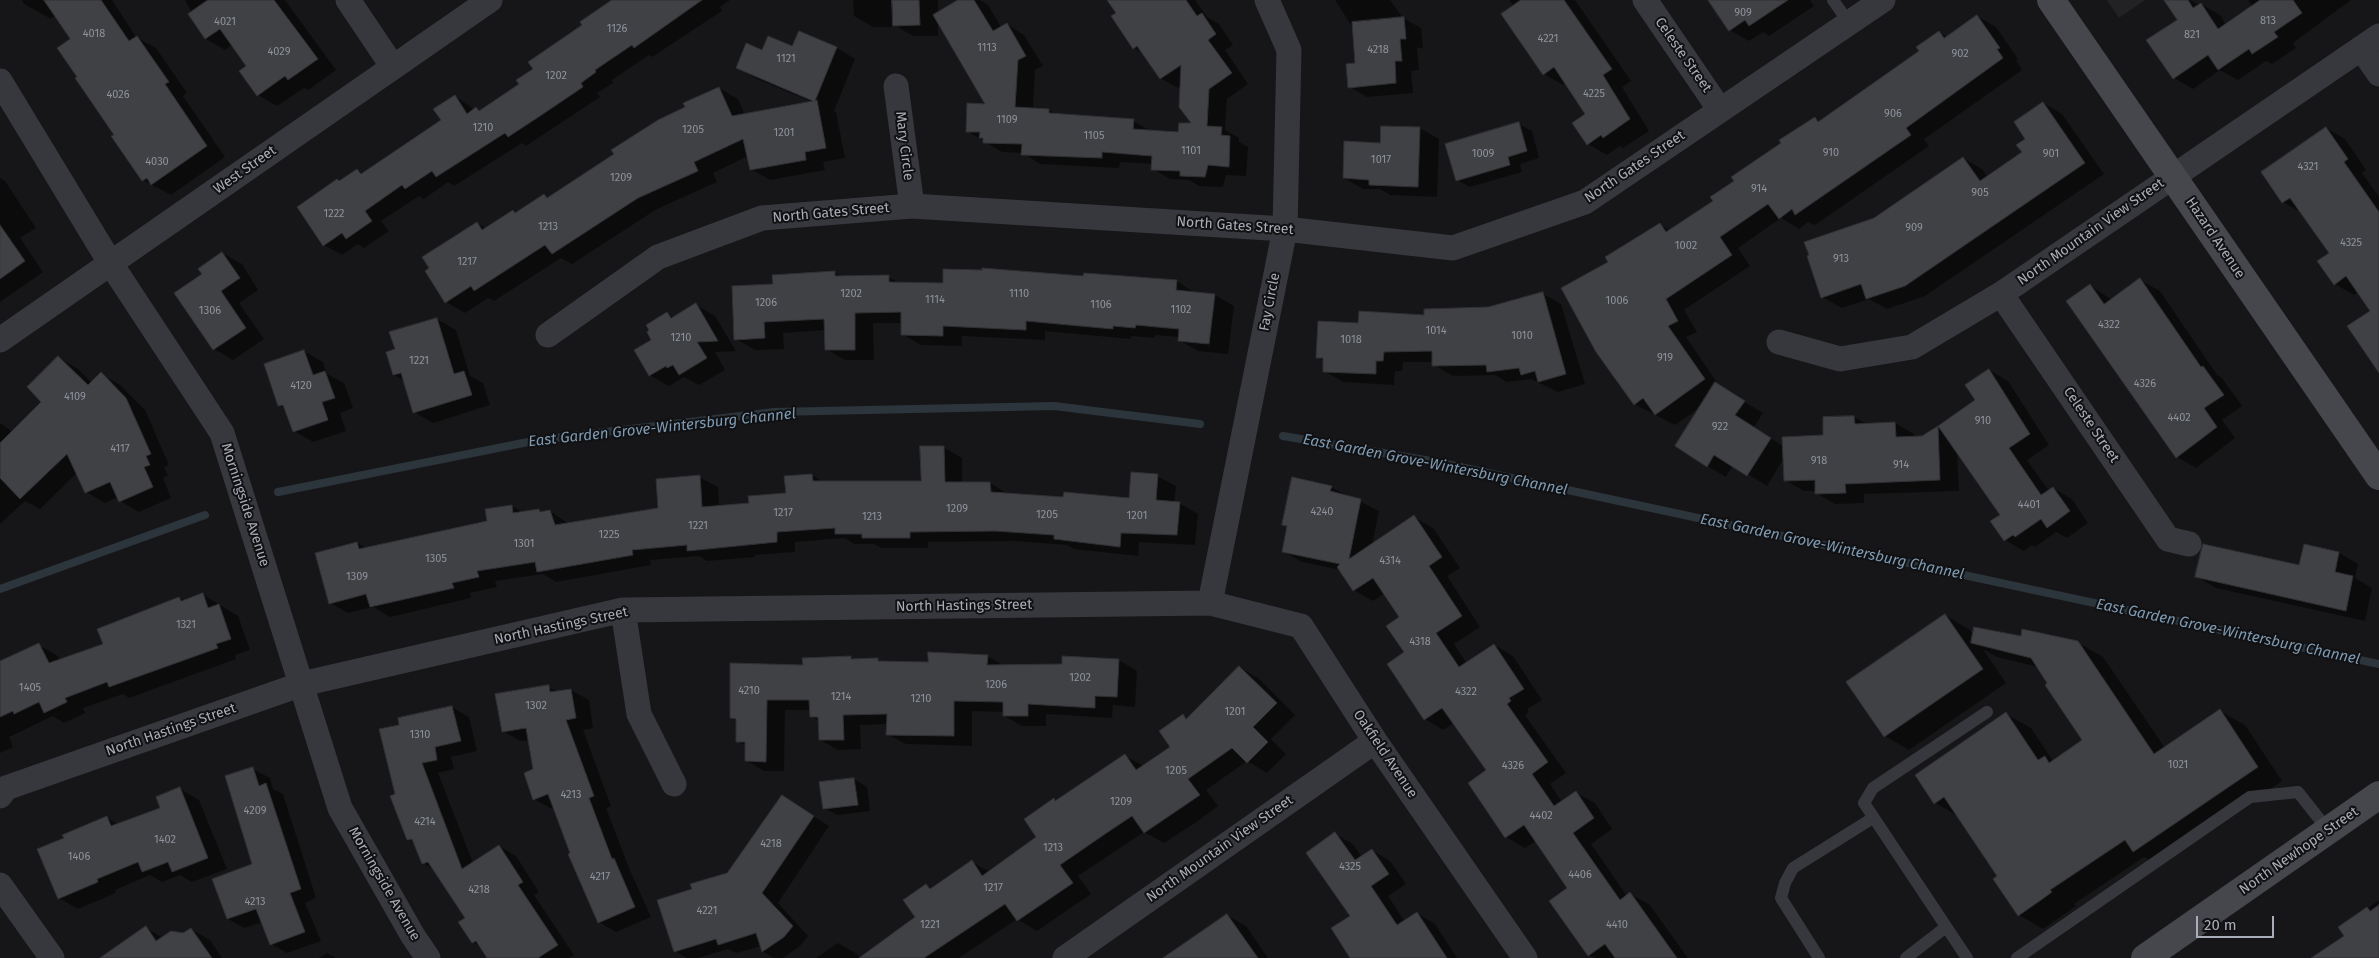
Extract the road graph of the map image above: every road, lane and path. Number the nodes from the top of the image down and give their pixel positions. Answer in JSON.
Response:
{"nodes":[{"id":1,"x":348,"y":0,"type":"edge"},
{"id":2,"x":490,"y":0,"type":"edge"},
{"id":3,"x":1267,"y":0,"type":"edge"},
{"id":4,"x":1645,"y":0,"type":"edge"},
{"id":5,"x":1833,"y":0,"type":"edge"},
{"id":6,"x":1883,"y":0,"type":"edge"},
{"id":7,"x":2051,"y":0,"type":"edge"},
{"id":8,"x":1849,"y":23,"type":"junction"},
{"id":9,"x":2370,"y":42,"type":"edge"},
{"id":10,"x":393,"y":68,"type":"junction"},
{"id":11,"x":2379,"y":74,"type":"edge"},
{"id":12,"x":0,"y":81,"type":"edge"},
{"id":13,"x":896,"y":86,"type":"dead end"},
{"id":14,"x":1720,"y":110,"type":"junction"},
{"id":15,"x":2172,"y":175,"type":"junction"},
{"id":16,"x":912,"y":206,"type":"junction"},
{"id":17,"x":1285,"y":229,"type":"junction"},
{"id":18,"x":111,"y":264,"type":"junction"},
{"id":19,"x":2001,"y":294,"type":"junction"},
{"id":20,"x":548,"y":335,"type":"dead end"},
{"id":21,"x":0,"y":340,"type":"edge"},
{"id":22,"x":1779,"y":342,"type":"dead end"},
{"id":23,"x":2379,"y":476,"type":"edge"},
{"id":24,"x":2189,"y":544,"type":"dead end"},
{"id":25,"x":1210,"y":603,"type":"junction"},
{"id":26,"x":623,"y":610,"type":"junction"},
{"id":27,"x":302,"y":684,"type":"junction"},
{"id":28,"x":1987,"y":712,"type":"dead end"},
{"id":29,"x":1375,"y":741,"type":"junction"},
{"id":30,"x":674,"y":784,"type":"dead end"},
{"id":31,"x":2379,"y":795,"type":"edge"},
{"id":32,"x":0,"y":796,"type":"edge"},
{"id":33,"x":1873,"y":818,"type":"junction"},
{"id":34,"x":2328,"y":830,"type":"junction"},
{"id":35,"x":0,"y":885,"type":"edge"},
{"id":36,"x":1946,"y":927,"type":"junction"},
{"id":37,"x":52,"y":958,"type":"edge"},
{"id":38,"x":428,"y":958,"type":"edge"},
{"id":39,"x":1065,"y":958,"type":"edge"},
{"id":40,"x":1525,"y":958,"type":"edge"},
{"id":41,"x":1819,"y":958,"type":"edge"},
{"id":42,"x":1906,"y":958,"type":"edge"},
{"id":43,"x":1967,"y":958,"type":"edge"},
{"id":44,"x":2017,"y":958,"type":"edge"},
{"id":45,"x":2145,"y":958,"type":"edge"}],
"edges":[{"from":1,"to":10,"type":"street"},
{"from":2,"to":10,"type":"street","name":"West Street"},
{"from":3,"to":17,"type":"street","name":"Fay Circle"},
{"from":4,"to":14,"type":"street","name":"Celeste Street"},
{"from":5,"to":8,"type":"lane"},
{"from":6,"to":8,"type":"street","name":"North Gates Street"},
{"from":7,"to":15,"type":"street","name":"Hazard Avenue"},
{"from":8,"to":14,"type":"street","name":"North Gates Street"},
{"from":9,"to":11,"type":"street"},
{"from":9,"to":15,"type":"street","name":"North Mountain View Street"},
{"from":10,"to":18,"type":"street","name":"West Street"},
{"from":12,"to":18,"type":"street","name":"Morningside Avenue"},
{"from":13,"to":16,"type":"street","name":"Mary Circle"},
{"from":14,"to":17,"type":"street","name":"North Gates Street"},
{"from":15,"to":19,"type":"street","name":"North Mountain View Street"},
{"from":15,"to":23,"type":"street","name":"Hazard Avenue"},
{"from":16,"to":17,"type":"street","name":"North Gates Street"},
{"from":16,"to":20,"type":"street","name":"North Gates Street"},
{"from":17,"to":25,"type":"street","name":"Fay Circle"},
{"from":18,"to":21,"type":"street","name":"West Street"},
{"from":18,"to":27,"type":"street","name":"Morningside Avenue"},
{"from":19,"to":22,"type":"street","name":"North Mountain View Street"},
{"from":19,"to":24,"type":"street","name":"Celeste Street"},
{"from":25,"to":26,"type":"street","name":"North Hastings Street"},
{"from":25,"to":29,"type":"street","name":"Oakfield Avenue"},
{"from":26,"to":27,"type":"street","name":"North Hastings Street"},
{"from":26,"to":30,"type":"street"},
{"from":27,"to":32,"type":"street","name":"North Hastings Street"},
{"from":27,"to":38,"type":"street","name":"Morningside Avenue"},
{"from":28,"to":33,"type":"lane"},
{"from":29,"to":39,"type":"street","name":"North Mountain View Street"},
{"from":29,"to":40,"type":"street","name":"Oakfield Avenue"},
{"from":31,"to":34,"type":"street","name":"North Newhope Street"},
{"from":33,"to":36,"type":"lane"},
{"from":33,"to":41,"type":"lane"},
{"from":34,"to":44,"type":"lane"},
{"from":34,"to":45,"type":"street","name":"North Newhope Street"},
{"from":35,"to":37,"type":"street"},
{"from":36,"to":42,"type":"lane"},
{"from":36,"to":43,"type":"lane"}]}
